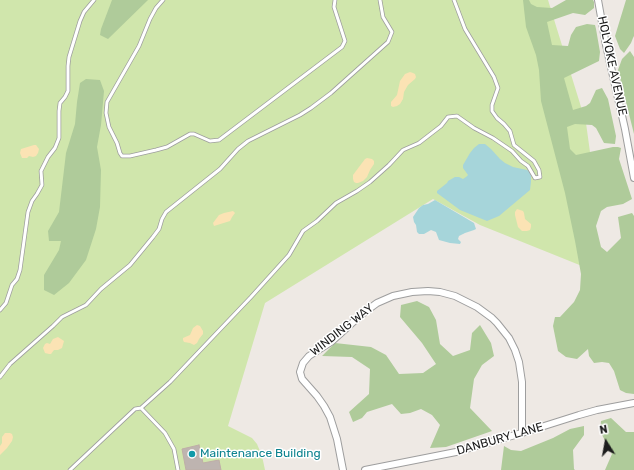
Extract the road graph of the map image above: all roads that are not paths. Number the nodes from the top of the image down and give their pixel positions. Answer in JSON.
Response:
{"nodes":[{"id":1,"x":94,"y":0,"type":"edge"},
{"id":2,"x":163,"y":0,"type":"edge"},
{"id":3,"x":335,"y":0,"type":"edge"},
{"id":4,"x":380,"y":0,"type":"edge"},
{"id":5,"x":454,"y":0,"type":"edge"},
{"id":6,"x":598,"y":0,"type":"edge"},
{"id":7,"x":634,"y":178,"type":"edge"},
{"id":8,"x":0,"y":310,"type":"edge"},
{"id":9,"x":0,"y":377,"type":"edge"},
{"id":10,"x":634,"y":403,"type":"edge"},
{"id":11,"x":141,"y":408,"type":"junction"},
{"id":12,"x":522,"y":433,"type":"junction"},
{"id":13,"x":70,"y":470,"type":"edge"},
{"id":14,"x":178,"y":470,"type":"edge"},
{"id":15,"x":343,"y":470,"type":"edge"},
{"id":16,"x":365,"y":470,"type":"edge"}],
"edges":[{"from":1,"to":8,"type":"lane"},
{"from":2,"to":3,"type":"lane"},
{"from":4,"to":9,"type":"lane"},
{"from":5,"to":11,"type":"lane"},
{"from":6,"to":7,"type":"street","name":"HOLYOKE AVENUE"},
{"from":10,"to":12,"type":"street","name":"DANBURY LANE"},
{"from":11,"to":13,"type":"lane"},
{"from":11,"to":14,"type":"lane"},
{"from":12,"to":15,"type":"street","name":"WINDING WAY"},
{"from":12,"to":16,"type":"street","name":"DANBURY LANE"}]}
